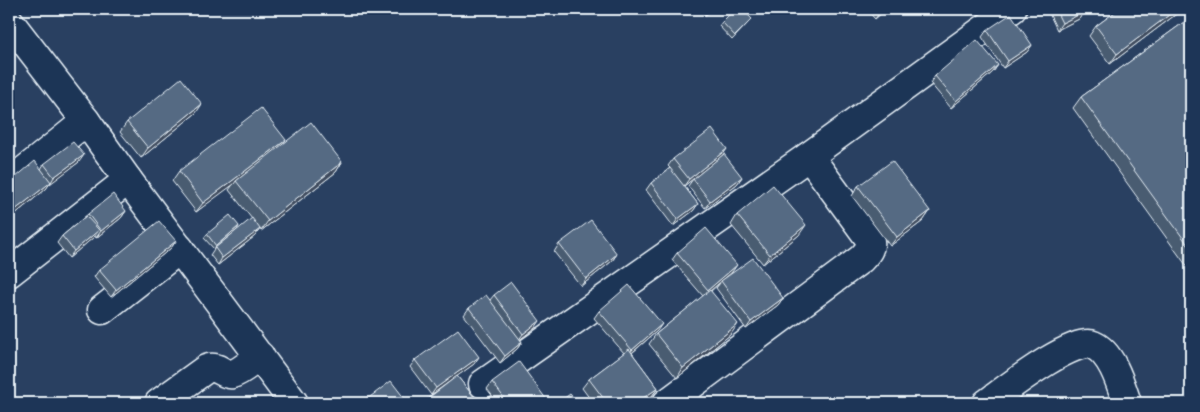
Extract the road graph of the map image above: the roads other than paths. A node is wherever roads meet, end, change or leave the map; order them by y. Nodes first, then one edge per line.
1 (1012, 9) edge
2 (9, 21) edge
3 (86, 121) junction
4 (809, 156) junction
5 (128, 180) junction
6 (9, 183) edge
7 (180, 249) junction
8 (9, 273) edge
9 (102, 310) dead end
10 (260, 356) junction
11 (483, 384) dead end
12 (159, 403) edge
13 (294, 403) edge
14 (667, 403) edge
15 (987, 403) edge
16 (1127, 403) edge

1 - 4 street
2 - 3 street
3 - 5 street
3 - 6 street
4 - 11 street
4 - 14 street
5 - 7 street
5 - 8 street
7 - 9 street
7 - 10 street
10 - 12 street
10 - 13 street
15 - 16 street

